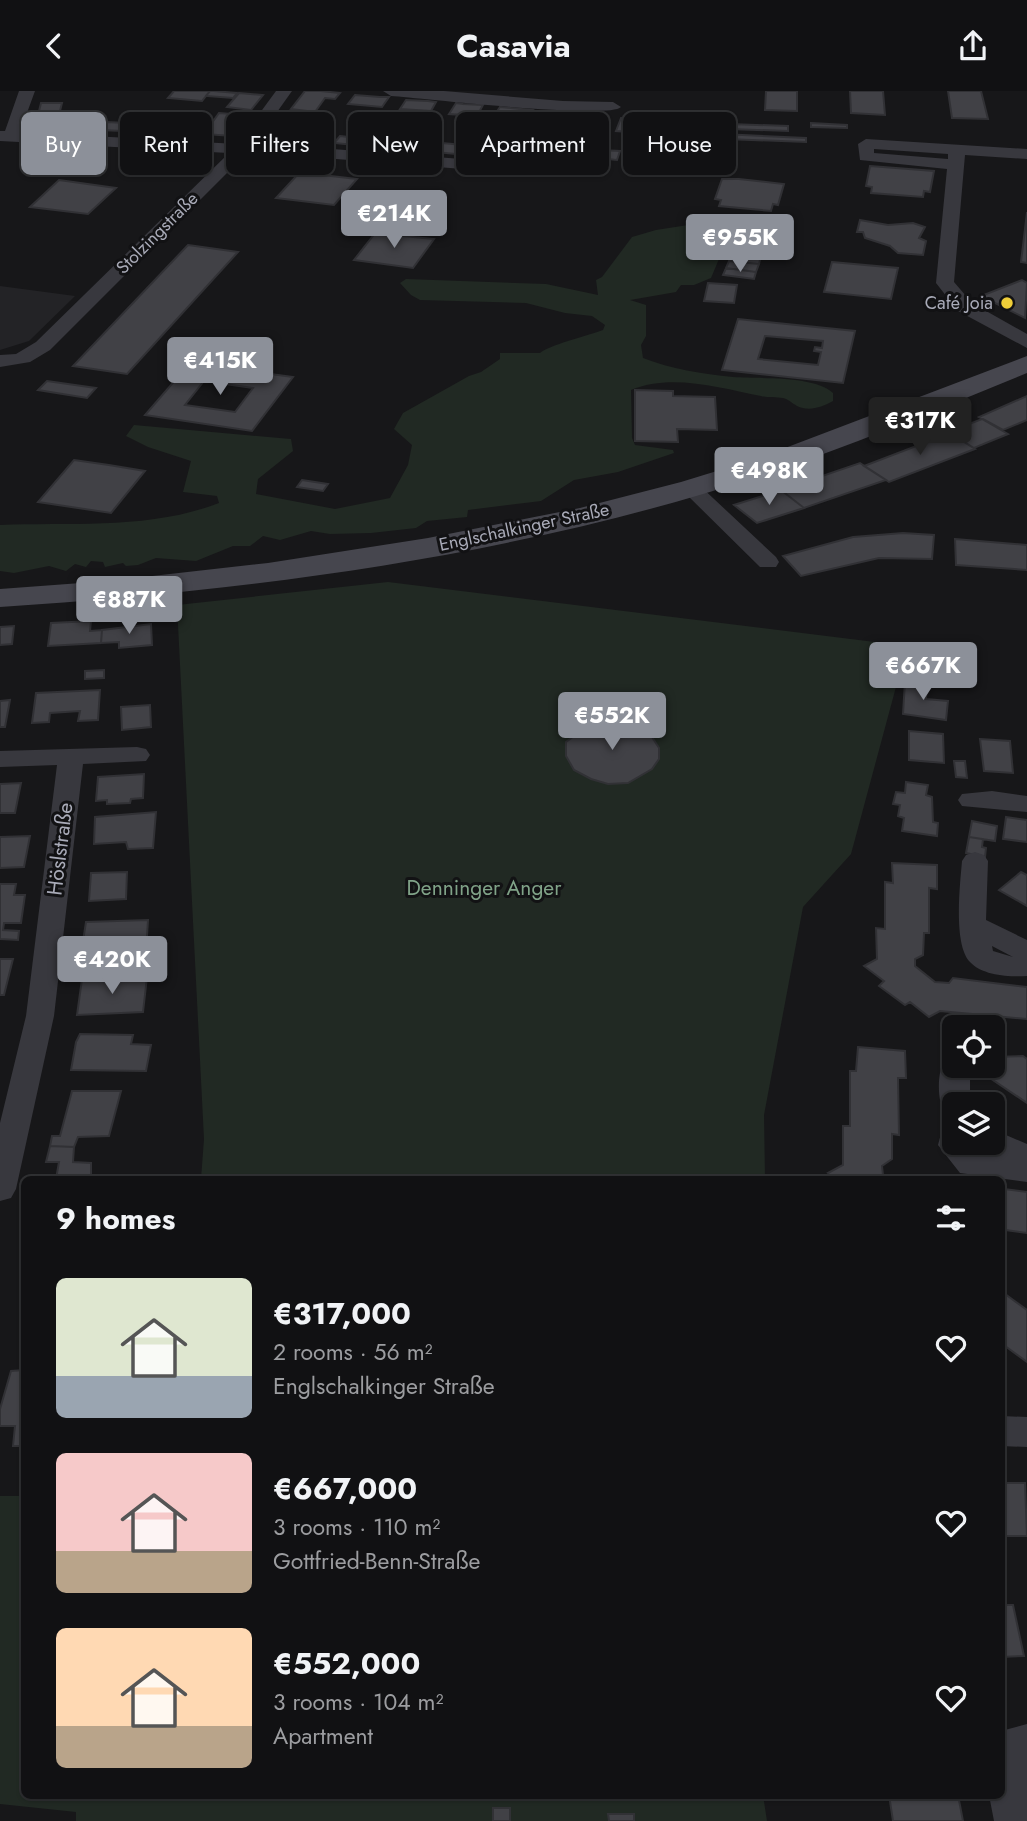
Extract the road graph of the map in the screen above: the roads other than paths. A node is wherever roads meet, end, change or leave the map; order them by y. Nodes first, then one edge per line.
1 (27, 91) edge
2 (284, 91) edge
3 (391, 91) edge
4 (613, 107) dead end
5 (269, 112) edge
6 (6, 136) edge
7 (226, 147) edge
8 (1027, 154) edge
9 (334, 155) edge
10 (456, 164) edge
11 (226, 165) edge
12 (1027, 342) edge
13 (1027, 349) edge
14 (8, 361) edge
15 (1027, 364) edge
16 (691, 488) junction
17 (768, 562) dead end
18 (0, 581) edge
19 (0, 598) edge
20 (137, 755) dead end
21 (71, 757) junction
22 (0, 759) edge
23 (971, 800) dead end
24 (1027, 804) edge
25 (975, 861) dead end
26 (972, 925) junction
27 (1027, 952) edge
28 (1027, 966) edge
29 (1005, 1147) edge
30 (962, 1155) edge
31 (1027, 1157) edge
32 (1027, 1170) edge
33 (0, 1189) edge
34 (1005, 1431) edge
35 (1027, 1432) edge
36 (1018, 1745) edge
37 (1014, 1821) edge

1 - 6 street
2 - 5 street, Stolzingstraße
3 - 4 street
6 - 7 street
8 - 12 street
9 - 10 street
11 - 14 street, Stolzingstraße
13 - 18 main road, Englschalkinger Straße
15 - 16 main road, Englschalkinger Straße
16 - 17 street
16 - 19 main road, Englschalkinger Straße
20 - 21 street
21 - 22 street
21 - 33 street, Höslstraße
23 - 24 street
25 - 26 street
26 - 27 street
26 - 28 street
29 - 31 street
30 - 32 street
34 - 35 street
36 - 37 street

